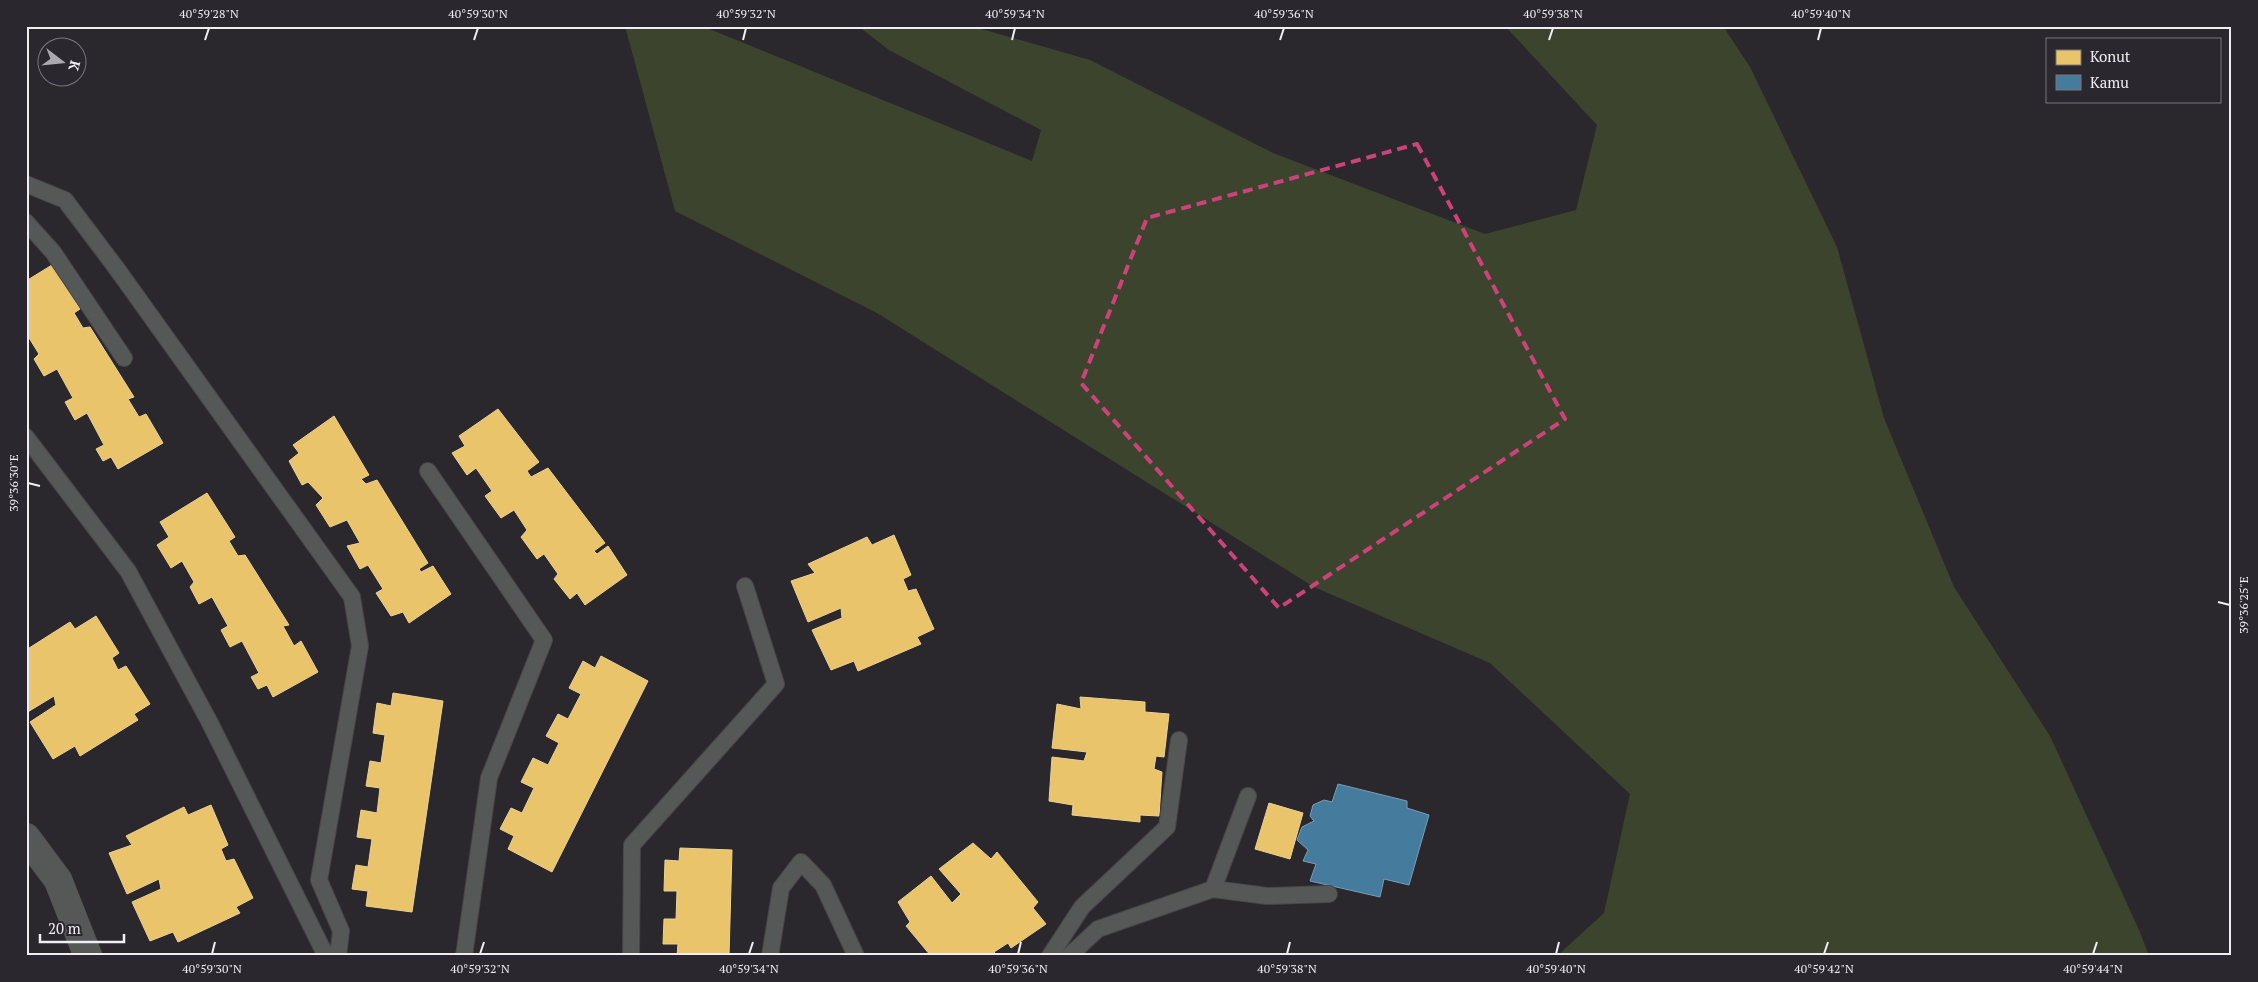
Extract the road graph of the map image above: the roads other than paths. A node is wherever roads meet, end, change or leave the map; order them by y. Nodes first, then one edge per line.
1 (26, 184) edge
2 (26, 222) edge
3 (124, 358) dead end
4 (26, 437) edge
5 (428, 471) dead end
6 (745, 586) dead end
7 (1179, 740) dead end
8 (1248, 796) dead end
9 (26, 837) edge
10 (1213, 889) junction
11 (1328, 894) dead end
12 (88, 956) edge
13 (326, 956) edge
14 (338, 956) edge
15 (464, 956) edge
16 (631, 956) edge
17 (770, 956) edge
18 (856, 956) edge
19 (1050, 956) edge
20 (1069, 956) edge

1 - 14 lane
2 - 3 lane
4 - 13 lane
5 - 15 lane
6 - 16 lane
7 - 19 lane
8 - 10 lane
9 - 12 street
10 - 11 lane
10 - 20 lane
17 - 18 lane

